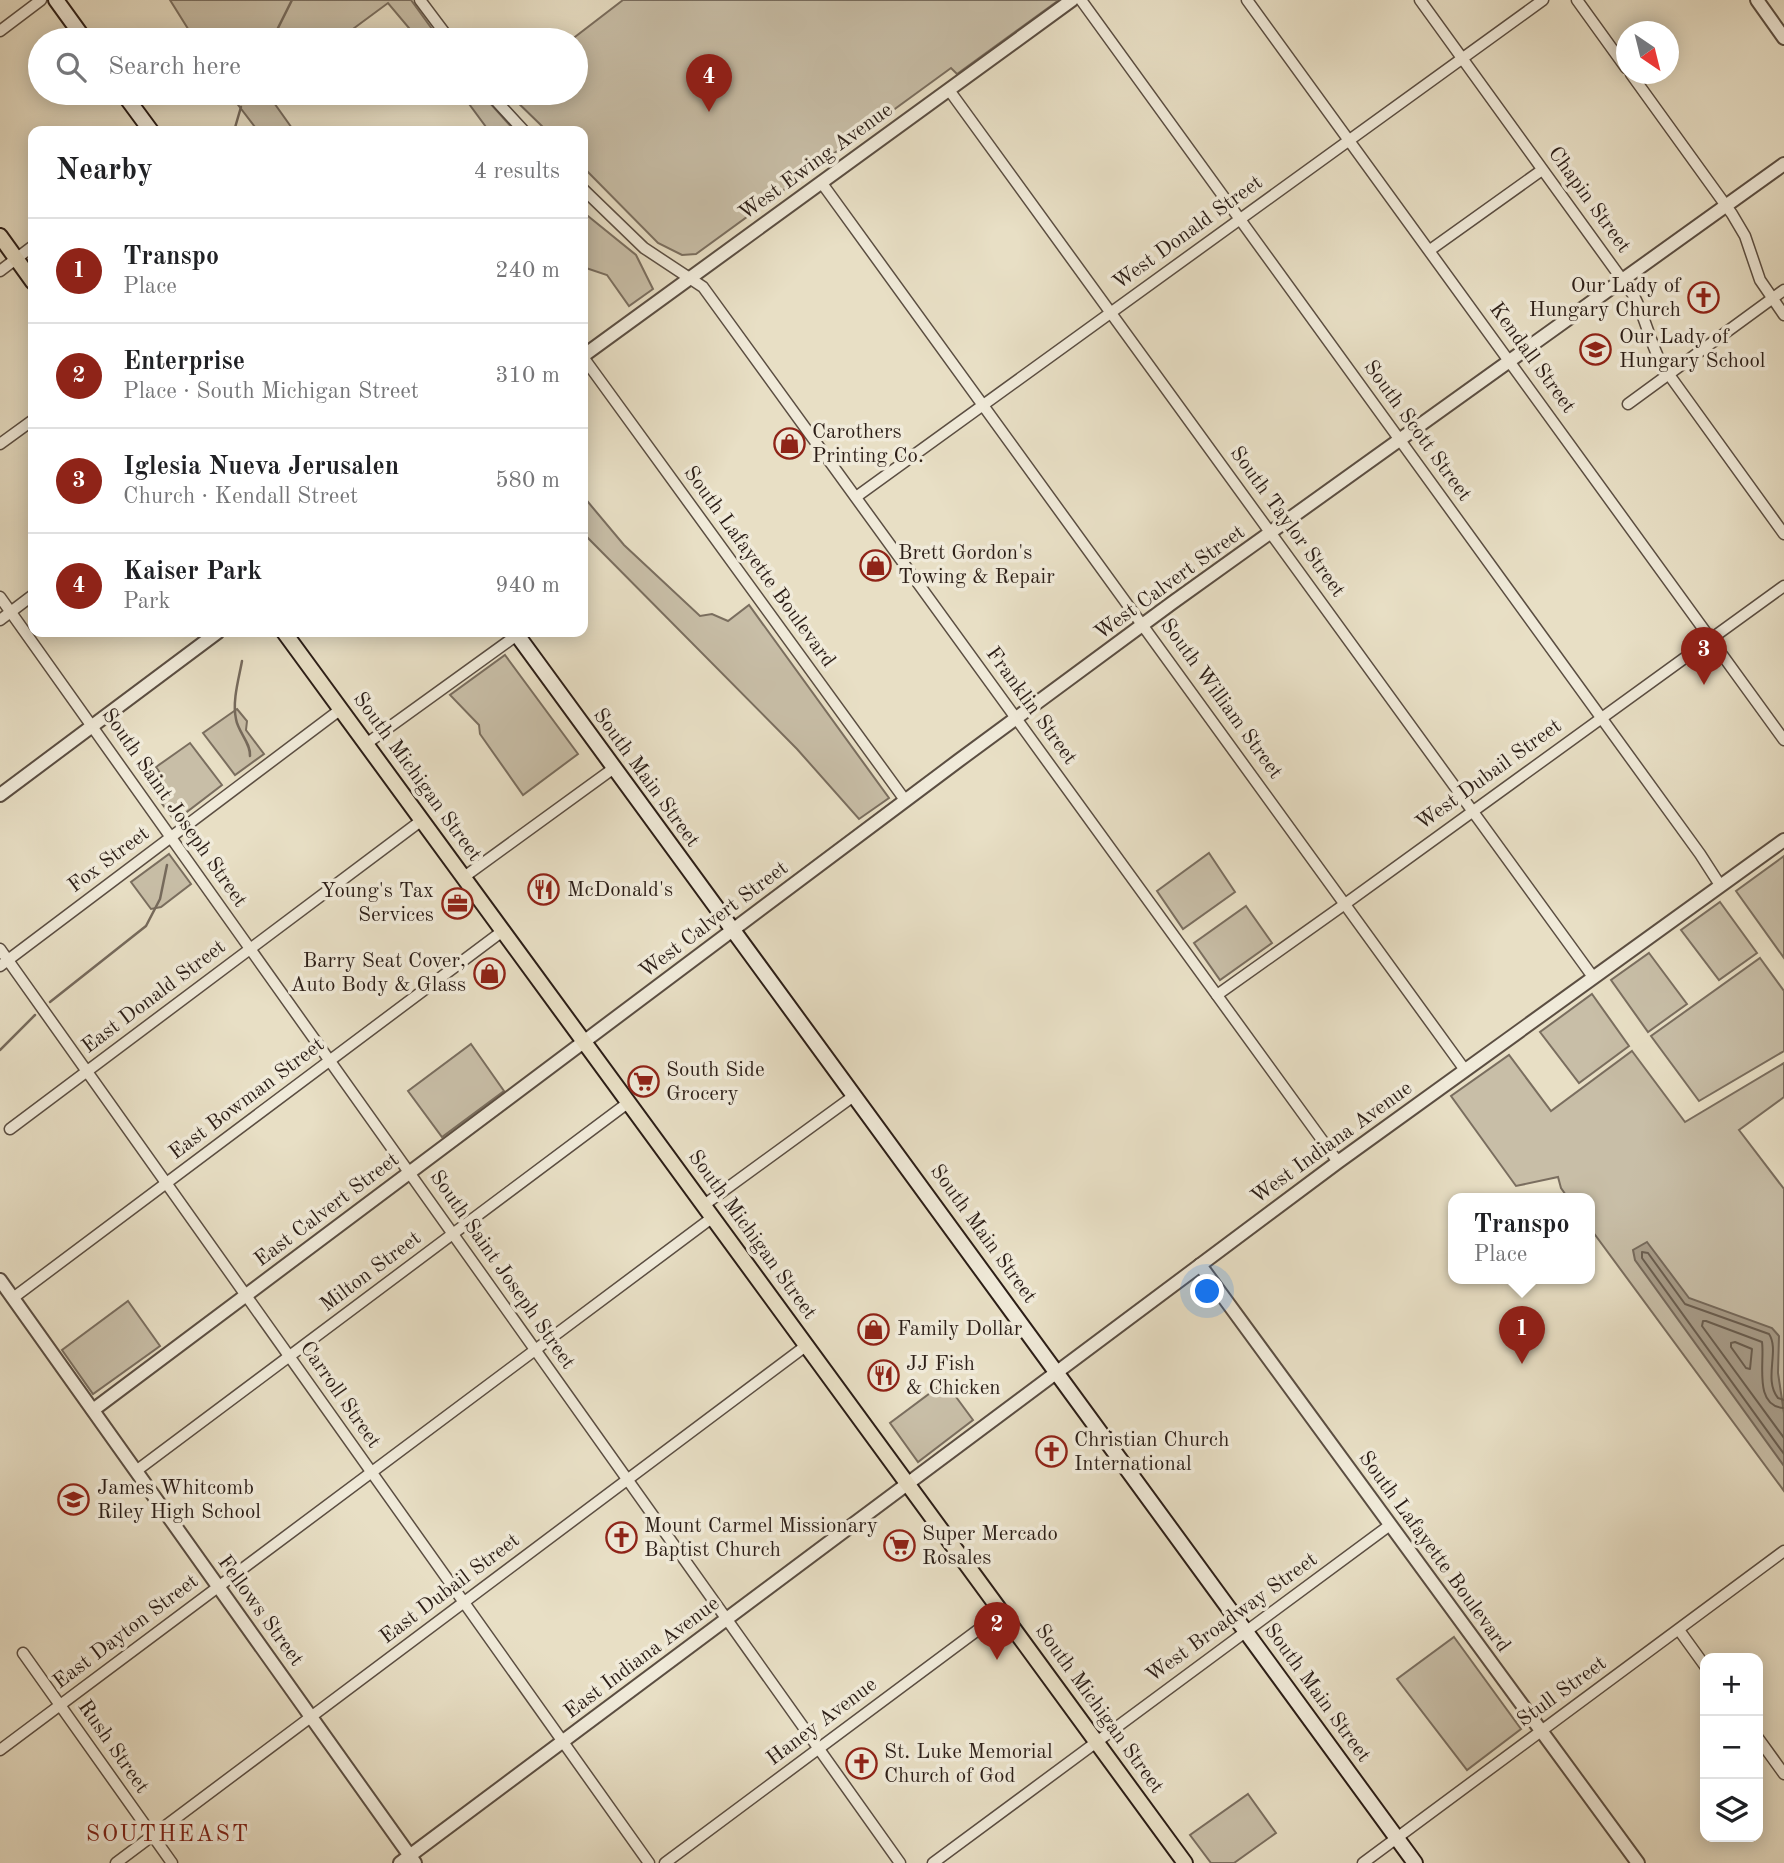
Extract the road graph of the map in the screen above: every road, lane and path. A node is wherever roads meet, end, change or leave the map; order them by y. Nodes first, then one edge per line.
1 (41, 0) edge
2 (56, 0) edge
3 (420, 0) edge
4 (1072, 0) edge
5 (1081, 0) edge
6 (1247, 0) edge
7 (1420, 0) edge
8 (1543, 0) edge
9 (1577, 0) edge
10 (1757, 0) edge
11 (76, 28) edge
12 (441, 28) edge
13 (0, 31) edge
14 (1784, 37) edge
15 (1616, 54) edge
16 (1462, 59) junction
17 (1638, 84) edge
18 (949, 90) junction
19 (132, 105) edge
20 (500, 105) edge
21 (147, 126) edge
22 (519, 126) edge
23 (1349, 141) junction
24 (1784, 164) edge
25 (1542, 170) junction
26 (821, 182) junction
27 (588, 194) edge
28 (1727, 206) junction
29 (1239, 219) junction
30 (0, 236) edge
31 (28, 250) edge
32 (1430, 250) junction
33 (16, 258) junction
34 (0, 271) edge
35 (28, 275) edge
36 (689, 278) junction
37 (1623, 281) junction
38 (1784, 290) edge
39 (1772, 299) junction
40 (1111, 312) junction
41 (1784, 315) edge
42 (588, 353) edge
43 (1510, 361) junction
44 (588, 364) edge
45 (1669, 374) junction
46 (1628, 404) dead end
47 (983, 405) junction
48 (28, 424) edge
49 (1400, 440) junction
50 (0, 444) edge
51 (856, 497) junction
52 (1271, 533) junction
53 (1784, 534) edge
54 (1784, 586) edge
55 (0, 597) edge
56 (28, 599) edge
57 (11, 612) junction
58 (0, 620) edge
59 (1143, 625) junction
60 (28, 636) edge
61 (29, 637) edge
62 (211, 637) edge
63 (288, 637) edge
64 (511, 637) edge
65 (519, 637) edge
66 (1711, 639) junction
67 (341, 709) junction
68 (1016, 718) junction
69 (1601, 718) junction
70 (92, 726) junction
71 (1784, 740) edge
72 (366, 744) junction
73 (614, 768) junction
74 (0, 794) edge
75 (905, 800) junction
76 (1473, 811) junction
77 (422, 820) junction
78 (172, 837) junction
79 (1784, 840) edge
80 (464, 877) junction
81 (1720, 885) junction
82 (1345, 905) junction
83 (504, 930) junction
84 (732, 931) junction
85 (0, 949) edge
86 (251, 949) junction
87 (4, 963) edge
88 (1594, 977) junction
89 (1217, 995) junction
90 (584, 1041) junction
91 (330, 1060) junction
92 (1465, 1070) junction
93 (87, 1072) junction
94 (855, 1095) junction
95 (629, 1102) junction
96 (10, 1129) dead end
97 (1338, 1162) junction
98 (409, 1172) junction
99 (166, 1183) junction
100 (704, 1205) junction
101 (713, 1217) junction
102 (453, 1234) junction
103 (1200, 1265) junction
104 (0, 1280) edge
105 (245, 1294) junction
106 (13, 1298) junction
107 (807, 1345) junction
108 (536, 1350) junction
109 (289, 1356) junction
110 (1056, 1371) junction
111 (93, 1410) junction
112 (136, 1471) junction
113 (372, 1473) junction
114 (628, 1480) junction
115 (907, 1483) junction
116 (1390, 1525) junction
117 (1784, 1551) edge
118 (219, 1587) junction
119 (464, 1602) junction
120 (1002, 1612) junction
121 (727, 1619) junction
122 (1679, 1630) junction
123 (1246, 1631) junction
124 (23, 1653) dead end
125 (1700, 1659) edge
126 (60, 1706) junction
127 (312, 1716) junction
128 (1542, 1731) junction
129 (562, 1741) junction
130 (1097, 1742) junction
131 (1763, 1745) edge
132 (818, 1748) junction
133 (0, 1751) edge
134 (1784, 1774) edge
135 (152, 1836) junction
136 (1396, 1838) junction
137 (408, 1861) edge
138 (116, 1863) edge
139 (172, 1863) edge
140 (649, 1863) edge
141 (665, 1863) edge
142 (900, 1863) edge
143 (933, 1863) edge
144 (1185, 1863) edge
145 (1363, 1863) edge
146 (1415, 1863) edge
147 (1638, 1863) edge

1 - 13 street
2 - 11 main road
3 - 12 street
4 - 18 street, West Ewing Avenue
5 - 29 street, South Scott Street
6 - 23 street, Kendall Street
7 - 16 street, Chapin Street
8 - 16 street, West Donald Street
9 - 15 street
10 - 14 street
16 - 23 street, West Donald Street
16 - 25 street, Chapin Street
17 - 28 street
18 - 26 street, West Ewing Avenue
18 - 40 street, South Taylor Street
19 - 21 main road
20 - 22 street
23 - 29 street, West Donald Street
23 - 32 street, Kendall Street
24 - 28 street, West Calvert Street
25 - 32 street
25 - 37 street, Chapin Street
26 - 36 street, West Ewing Avenue
26 - 47 street, South William Street
27 - 36 street, Franklin Street
28 - 37 street, West Calvert Street
28 - 39 street
29 - 40 street, West Donald Street
29 - 49 street, South Scott Street
30 - 33 main road
31 - 33 street
32 - 43 street, Kendall Street
33 - 34 street
33 - 35 main road
36 - 42 street, West Ewing Avenue
36 - 51 street, Franklin Street
37 - 43 street, West Calvert Street
37 - 45 street, Chapin Street
38 - 39 street
39 - 41 street
39 - 45 street
40 - 47 street, West Donald Street
40 - 52 street, South Taylor Street
43 - 49 street, West Calvert Street
43 - 66 street, Kendall Street
44 - 75 street, South Lafayette Boulevard
45 - 46 street
45 - 53 street, Chapin Street
47 - 51 street, West Donald Street
47 - 59 street, South William Street
48 - 50 street
49 - 52 street, West Calvert Street
49 - 69 street, South Scott Street
51 - 68 street, Franklin Street
52 - 59 street, West Calvert Street
52 - 76 street, South Taylor Street
54 - 66 street, West Dubail Street
55 - 57 street, South Saint Joseph Street
56 - 57 street
57 - 58 street
57 - 60 street, South Saint Joseph Street
59 - 68 street, West Calvert Street
59 - 82 street, South William Street
61 - 70 street, South Saint Joseph Street
62 - 70 street
63 - 67 main road, South Michigan Street
64 - 72 street
65 - 73 main road, South Main Street
66 - 69 street, West Dubail Street
66 - 71 street, Kendall Street
67 - 72 main road, South Michigan Street
67 - 78 street, Fox Street
68 - 75 street, West Calvert Street
68 - 89 street, Franklin Street
69 - 76 street, West Dubail Street
69 - 81 street, South Scott Street
70 - 74 street
70 - 78 street, South Saint Joseph Street
72 - 77 main road, South Michigan Street
73 - 80 street
73 - 84 main road, South Main Street
75 - 84 street, West Calvert Street
76 - 82 street, West Dubail Street
76 - 88 street, South Taylor Street
77 - 80 main road, South Michigan Street
77 - 86 street, East Donald Street
78 - 86 street, South Saint Joseph Street
78 - 87 street, Fox Street
79 - 81 street, West Indiana Avenue
80 - 83 main road, South Michigan Street
81 - 88 street, West Indiana Avenue
82 - 89 street, West Dubail Street
82 - 92 street, South William Street
83 - 90 main road, South Michigan Street
83 - 91 street, East Bowman Street
84 - 90 street, West Calvert Street
84 - 94 main road, South Main Street
85 - 87 street, Carroll Street
86 - 91 street, South Saint Joseph Street
86 - 93 street, East Donald Street
87 - 93 street, Carroll Street
88 - 92 street, West Indiana Avenue
89 - 97 street, Franklin Street
90 - 95 main road, South Michigan Street
90 - 98 street, East Calvert Street
91 - 98 street, South Saint Joseph Street
91 - 99 street, East Bowman Street
92 - 97 street, West Indiana Avenue
93 - 96 street, East Donald Street
93 - 99 street, Carroll Street
94 - 100 street
94 - 110 main road, South Main Street
95 - 100 main road, South Michigan Street
95 - 102 street, Milton Street
97 - 103 street, West Indiana Avenue
98 - 102 street, South Saint Joseph Street
98 - 105 street, East Calvert Street
99 - 105 street, Carroll Street
99 - 106 street, East Bowman Street
100 - 101 main road, South Michigan Street
101 - 107 main road, South Michigan Street
101 - 108 street, East Dayton Street
102 - 108 street, South Saint Joseph Street
102 - 109 street, Milton Street
103 - 110 street, West Indiana Avenue
103 - 116 street, South Lafayette Boulevard
104 - 106 street, Fellows Street
105 - 109 street, Carroll Street
105 - 111 street, East Calvert Street
106 - 111 street, Fellows Street
107 - 114 street, East Dubail Street
107 - 115 main road, South Michigan Street
108 - 113 street, East Dayton Street
108 - 114 street, South Saint Joseph Street
109 - 112 street, Milton Street
109 - 113 street, Carroll Street
110 - 115 street, West Indiana Avenue
110 - 123 main road, South Main Street
111 - 112 street, Fellows Street
112 - 118 street, Fellows Street
113 - 118 street, East Dayton Street
113 - 119 street, Carroll Street
114 - 119 street, East Dubail Street
114 - 121 street, South Saint Joseph Street
115 - 120 main road, South Michigan Street
115 - 121 street, East Indiana Avenue
116 - 123 street, West Broadway Street
116 - 128 street, South Lafayette Boulevard
117 - 122 street, Stull Street
118 - 126 street, East Dayton Street
118 - 127 street, Fellows Street
119 - 127 street, East Dubail Street
119 - 129 street, Carroll Street
120 - 130 main road, South Michigan Street
120 - 132 street, Haney Avenue
121 - 129 street, East Indiana Avenue
121 - 132 street, South Saint Joseph Street
122 - 125 street
122 - 128 street, Stull Street
123 - 130 street, West Broadway Street
123 - 136 main road, South Main Street
124 - 126 street, Rush Street
126 - 133 street, East Dayton Street
126 - 135 street, Rush Street
127 - 135 street, East Dubail Street
127 - 137 street, Fellows Street
128 - 136 street, Stull Street
128 - 147 street, South Lafayette Boulevard
129 - 137 street, East Indiana Avenue
129 - 140 street, Carroll Street
130 - 143 street, West Broadway Street
130 - 144 main road, South Michigan Street
131 - 134 street
132 - 141 street, Haney Avenue
132 - 142 street, South Saint Joseph Street
135 - 138 street, East Dubail Street
135 - 139 street, Rush Street
136 - 145 street, Stull Street
136 - 146 main road, South Main Street

